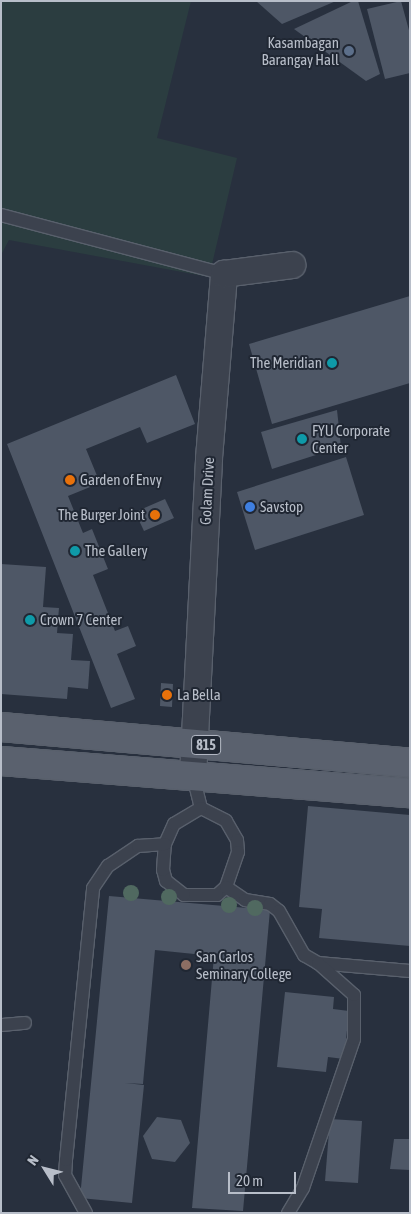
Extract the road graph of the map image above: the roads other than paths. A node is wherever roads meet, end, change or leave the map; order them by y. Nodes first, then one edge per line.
1 (1, 216) edge
2 (292, 265) dead end
3 (224, 274) junction
4 (1, 727) edge
5 (196, 744) junction
6 (1, 761) edge
7 (410, 764) edge
8 (193, 776) junction
9 (410, 793) edge
10 (202, 808) junction
11 (165, 844) junction
12 (226, 887) junction
13 (318, 963) junction
14 (410, 971) edge
15 (25, 1023) dead end
16 (1, 1025) edge
17 (86, 1213) edge
18 (288, 1213) edge

1 - 3 lane
2 - 3 street
3 - 5 street, Golam Drive
4 - 5 main road, 815
5 - 7 main road, 815
5 - 8 street, Golam Drive
6 - 8 main road, 815
8 - 9 main road, 815
8 - 10 lane
10 - 11 lane
10 - 12 lane
11 - 12 lane
11 - 17 lane
12 - 13 lane
13 - 14 lane
13 - 18 lane
15 - 16 lane

